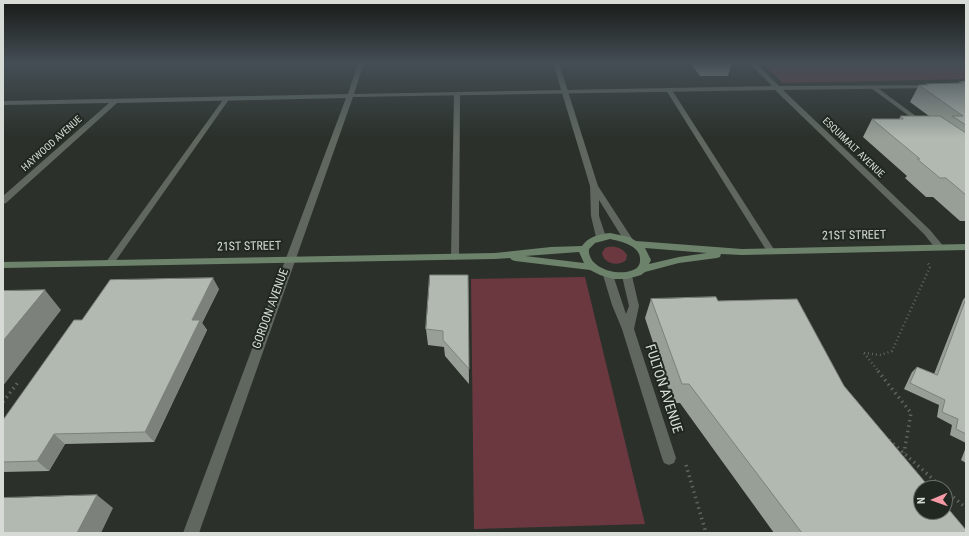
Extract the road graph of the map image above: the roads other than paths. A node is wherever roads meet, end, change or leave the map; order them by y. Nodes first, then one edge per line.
1 (353, 88) edge
2 (563, 88) edge
3 (777, 88) joint
4 (875, 88) edge
5 (669, 90) junction
6 (564, 91) junction
7 (457, 94) junction
8 (350, 96) junction
9 (227, 98) junction
10 (114, 102) junction
11 (3, 103) edge
12 (928, 128) edge
13 (594, 186) junction
14 (3, 201) edge
15 (601, 236) junction
16 (632, 242) junction
17 (939, 247) junction
18 (966, 247) edge
19 (584, 249) junction
20 (770, 251) junction
21 (742, 252) junction
22 (495, 256) junction
23 (455, 257) junction
24 (290, 259) junction
25 (109, 264) junction
26 (3, 265) edge
27 (592, 267) junction
28 (642, 269) junction
29 (608, 275) junction
30 (628, 276) junction
31 (628, 329) junction
32 (669, 458) dead end
33 (191, 533) edge

1 - 8 street, GORDON AVENUE
2 - 6 street
3 - 5 street
3 - 17 street, ESQUIMALT AVENUE
4 - 12 lane
5 - 6 street
5 - 20 lane
6 - 7 street
6 - 13 street
7 - 8 street
7 - 23 lane
8 - 9 street
8 - 24 street, GORDON AVENUE
9 - 10 street
9 - 25 lane
10 - 11 street
10 - 14 street, HAYWOOD AVENUE
13 - 15 street
13 - 16 street
15 - 16 main road
15 - 19 main road
16 - 21 main road, 21ST STREET
16 - 28 main road
17 - 18 main road, 21ST STREET
17 - 20 main road, 21ST STREET
19 - 22 main road, 21ST STREET
19 - 27 main road
20 - 21 main road, 21ST STREET
21 - 28 main road, 21ST STREET
22 - 23 main road, 21ST STREET
22 - 27 main road, 21ST STREET
23 - 24 main road, 21ST STREET
24 - 25 main road, 21ST STREET
24 - 33 street, GORDON AVENUE
25 - 26 main road, 21ST STREET
27 - 29 main road
28 - 30 main road
29 - 30 main road
29 - 31 street, FULTON AVENUE
30 - 31 street
31 - 32 street, FULTON AVENUE

